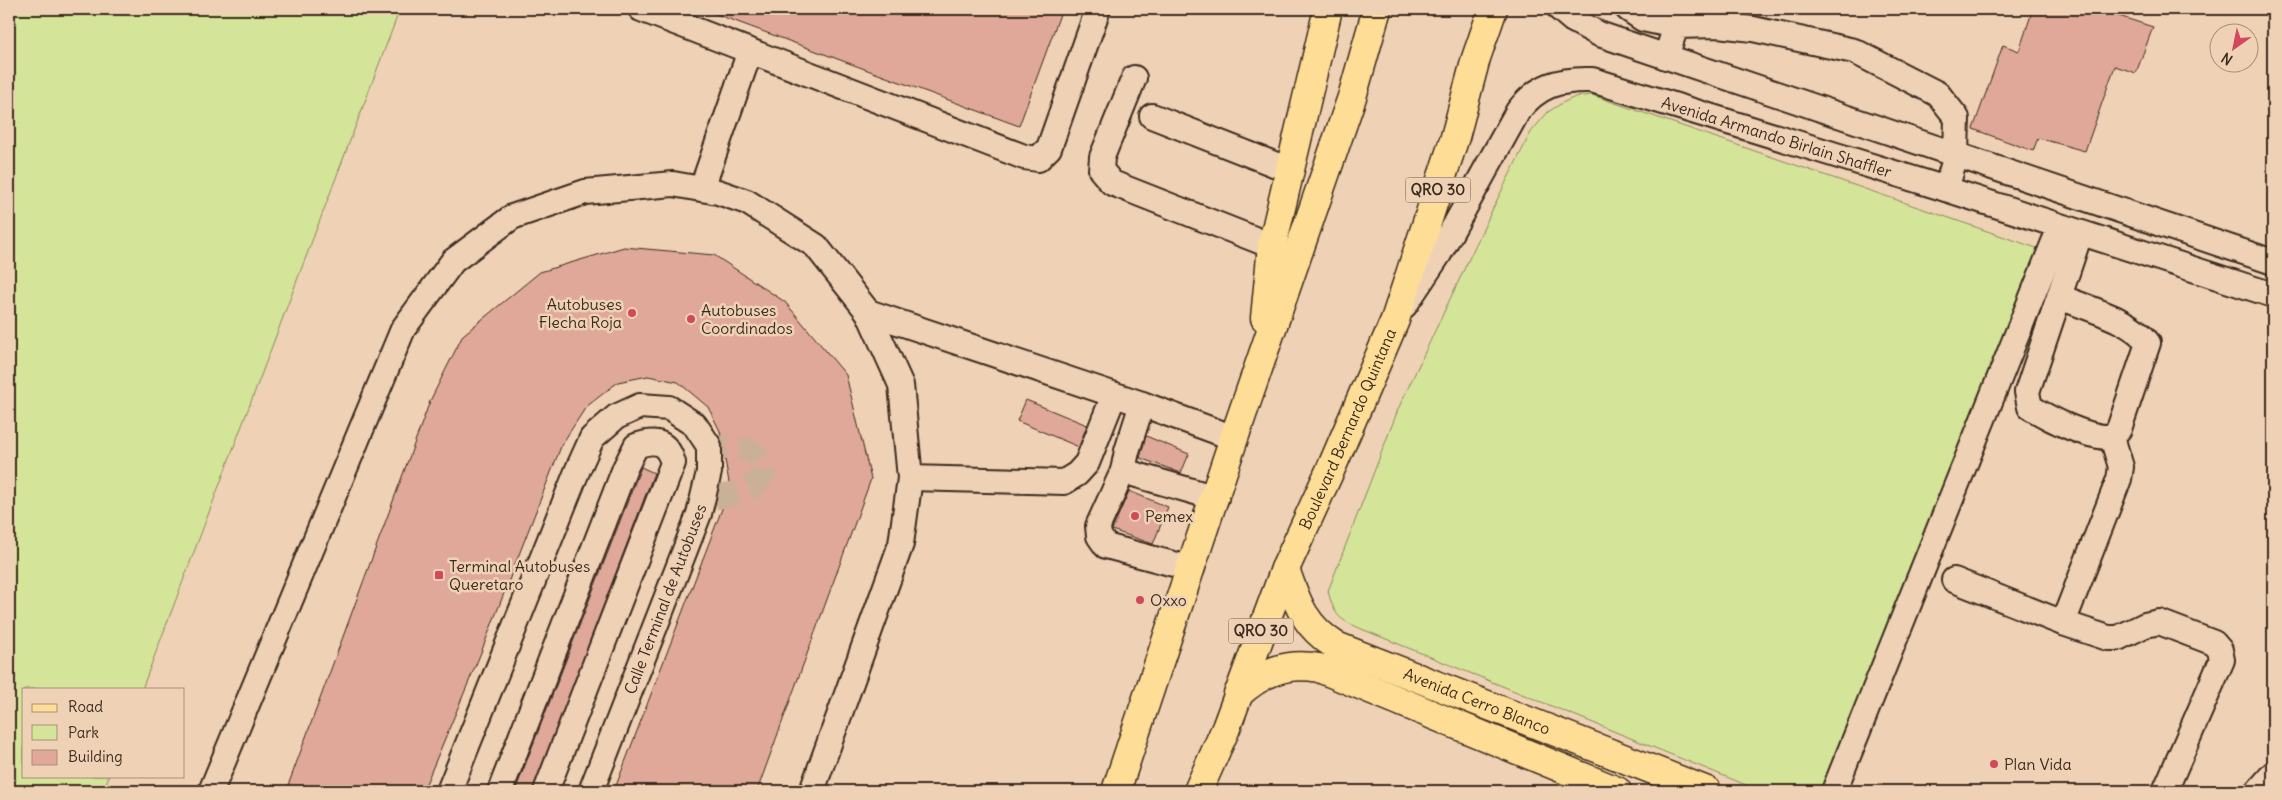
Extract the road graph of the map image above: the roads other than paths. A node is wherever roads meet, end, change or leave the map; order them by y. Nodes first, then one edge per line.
1 (641, 9) edge
2 (1098, 9) edge
3 (1314, 9) edge
4 (1328, 9) edge
5 (1360, 9) edge
6 (1377, 9) edge
7 (1482, 9) edge
8 (1492, 9) edge
9 (1560, 9) edge
10 (1628, 9) edge
11 (1678, 17) edge
12 (757, 54) junction
13 (1666, 57) junction
14 (1476, 58) junction
15 (1134, 78) dead end
16 (1310, 82) junction
17 (1152, 116) dead end
18 (1341, 127) junction
19 (1956, 156) junction
20 (1289, 170) junction
21 (1946, 189) junction
22 (710, 190) junction
23 (2070, 230) junction
24 (1272, 246) junction
25 (2273, 262) edge
26 (2273, 295) edge
27 (2060, 298) junction
28 (868, 312) junction
29 (1395, 320) junction
30 (1261, 366) junction
31 (1114, 395) junction
32 (1142, 404) junction
33 (1234, 438) junction
34 (2112, 438) junction
35 (1123, 471) junction
36 (910, 478) junction
37 (1216, 498) junction
38 (1192, 569) junction
39 (1285, 569) junction
40 (1954, 580) dead end
41 (2063, 623) junction
42 (1238, 694) junction
43 (1226, 728) junction
44 (2273, 774) edge
45 (211, 791) edge
46 (449, 791) edge
47 (500, 791) edge
48 (546, 791) edge
49 (591, 791) edge
50 (812, 791) edge
51 (1116, 791) edge
52 (1198, 791) edge
53 (1218, 791) edge
54 (1616, 791) edge
55 (1707, 791) edge
56 (1834, 791) edge
57 (2165, 791) edge
58 (2258, 791) edge

1 - 12 street
2 - 12 street
3 - 16 street
4 - 16 main road
5 - 18 main road
6 - 18 main road
7 - 14 main road, Boulevard Bernardo Quintana / QRO 30
8 - 14 main road, Boulevard Bernardo Quintana / QRO 30
9 - 13 street
10 - 11 street
11 - 13 street
11 - 19 street
12 - 22 street
13 - 19 street
14 - 29 main road, Boulevard Bernardo Quintana / QRO 30
15 - 24 street
16 - 20 main road
17 - 20 street
18 - 30 main road
19 - 21 street
19 - 25 street
20 - 24 main road
21 - 23 street, Avenida Armando Birlain Shaffler
21 - 29 street, Avenida Armando Birlain Shaffler
22 - 28 street
22 - 45 street
23 - 26 street, Avenida Armando Birlain Shaffler
23 - 27 street
23 - 56 street
24 - 30 main road
27 - 34 street
27 - 34 street
28 - 31 street
28 - 36 street
29 - 39 main road, Boulevard Bernardo Quintana / QRO 30
30 - 33 main road
31 - 32 street
31 - 36 street
32 - 33 street
32 - 35 street
33 - 37 main road
34 - 41 street
35 - 37 street
35 - 38 street
36 - 50 street
37 - 38 main road
38 - 51 main road
39 - 42 main road, Boulevard Bernardo Quintana / QRO 30
39 - 55 main road, Avenida Cerro Blanco
40 - 41 street
41 - 57 street
42 - 43 main road, Boulevard Bernardo Quintana / QRO 30
42 - 54 main road, Avenida Cerro Blanco
43 - 52 main road, Boulevard Bernardo Quintana / QRO 30
43 - 53 main road
44 - 58 street
46 - 49 street, Calle Terminal de Autobuses
47 - 48 street

